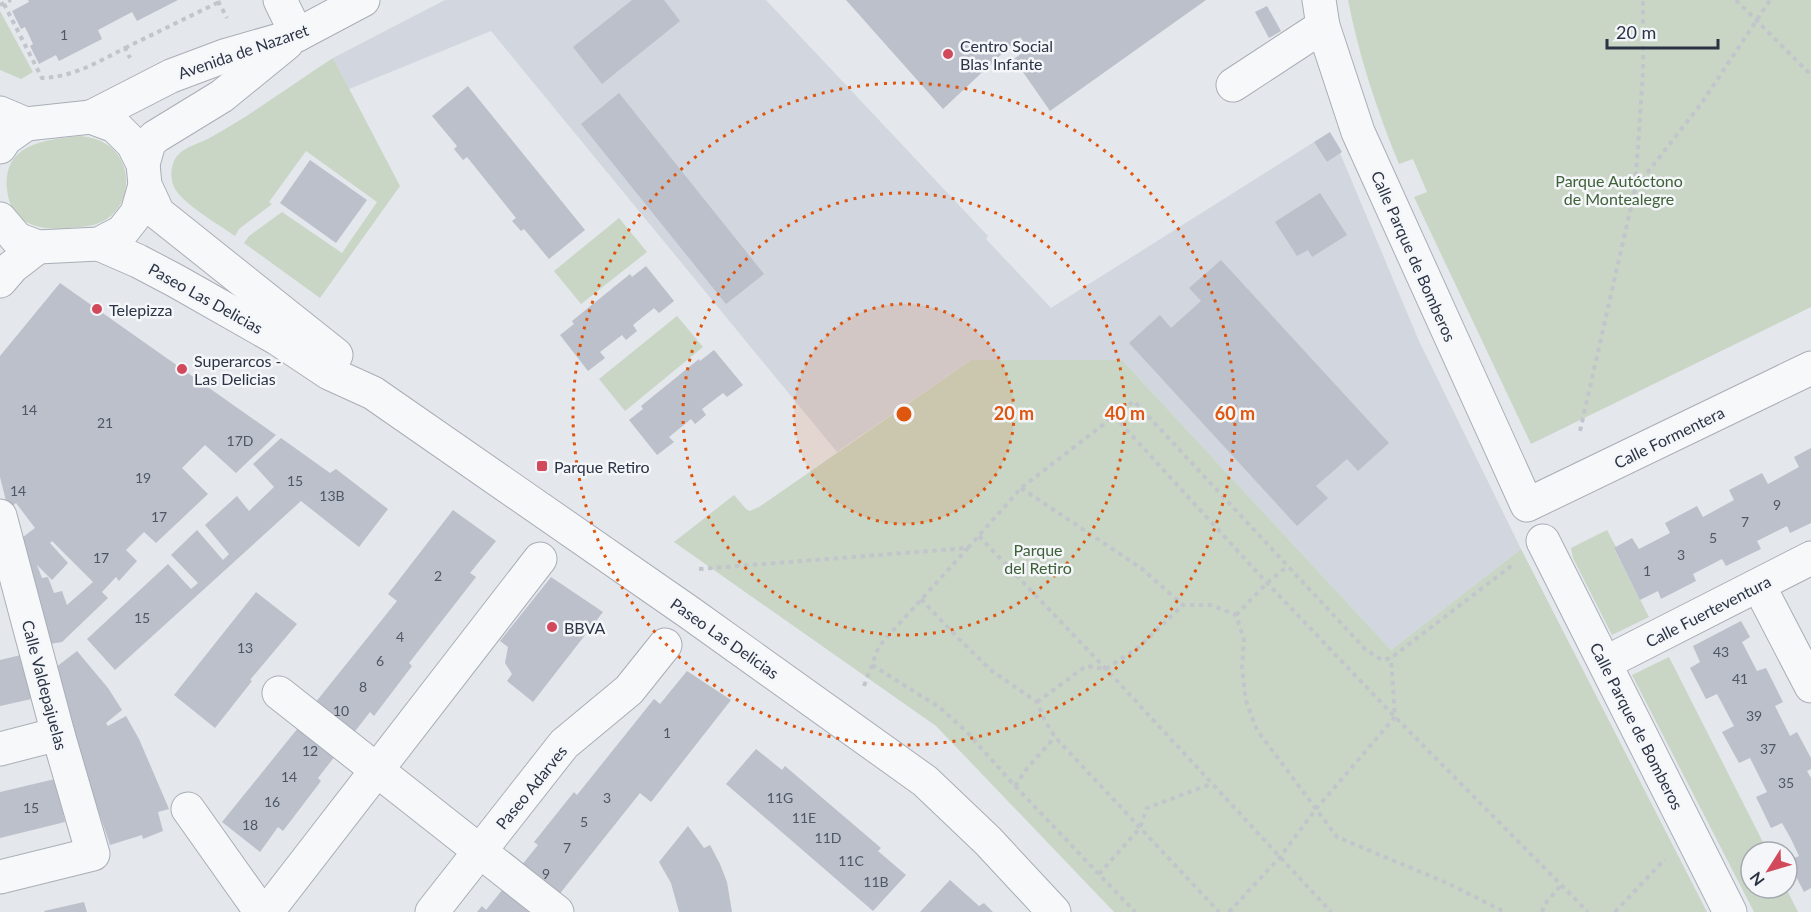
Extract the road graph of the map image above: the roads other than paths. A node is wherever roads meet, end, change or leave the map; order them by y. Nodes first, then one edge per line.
1 (280, 0) edge
2 (363, 0) edge
3 (1321, 13) edge
4 (297, 35) junction
5 (1233, 85) dead end
6 (91, 117) junction
7 (13, 119) edge
8 (0, 147) edge
9 (144, 175) junction
10 (0, 219) edge
11 (99, 244) junction
12 (38, 247) junction
13 (0, 281) edge
14 (1811, 368) edge
15 (372, 393) junction
16 (1527, 506) joint
17 (0, 516) edge
18 (1543, 541) road end
19 (1811, 558) edge
20 (540, 559) dead end
21 (1759, 585) junction
22 (12, 614) edge
23 (665, 645) dead end
24 (1605, 663) junction
25 (1811, 686) edge
26 (279, 693) dead end
27 (57, 734) junction
28 (0, 749) edge
29 (377, 770) junction
30 (188, 809) dead end
31 (480, 851) junction
32 (0, 877) edge
33 (261, 912) edge
34 (267, 912) edge
35 (432, 912) edge
36 (557, 912) edge
37 (1054, 912) edge
38 (1730, 912) edge

1 - 4 street
2 - 4 street, Avenida de Nazaret
3 - 5 street
3 - 16 street, Calle Parque de Bomberos
4 - 6 street, Avenida de Nazaret
4 - 9 street
6 - 7 street
6 - 9 street, Paseo Las Delicias
7 - 8 street
9 - 11 street, Paseo Las Delicias
9 - 15 street, Paseo Las Delicias
10 - 12 street
11 - 12 street, Paseo Las Delicias
11 - 15 street, Paseo Las Delicias
12 - 13 street
14 - 16 street, Calle Formentera
15 - 37 street, Paseo Las Delicias
17 - 22 street, Calle Valdepajuelas
18 - 24 street, Calle Parque de Bomberos
19 - 21 street, Calle Fuerteventura
20 - 29 street
21 - 24 street, Calle Fuerteventura
21 - 25 street
22 - 27 street, Calle Valdepajuelas
23 - 31 street, Paseo Adarves
24 - 38 street, Calle Parque de Bomberos
26 - 29 street
27 - 28 street
27 - 32 street, Calle Valdepajuelas
29 - 31 street
29 - 34 street
30 - 33 street
31 - 35 street, Paseo Adarves
31 - 36 street

